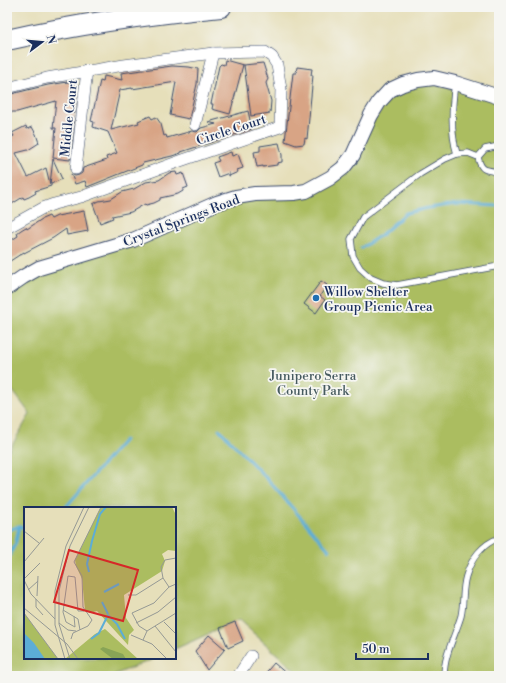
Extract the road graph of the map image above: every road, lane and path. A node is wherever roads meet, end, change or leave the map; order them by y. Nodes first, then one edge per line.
1 (221, 7) edge
2 (7, 40) edge
3 (213, 53) junction
4 (87, 70) junction
5 (455, 83) junction
6 (7, 88) edge
7 (499, 96) edge
8 (195, 125) dead end
9 (499, 146) edge
10 (457, 154) junction
11 (478, 157) junction
12 (76, 169) dead end
13 (499, 172) edge
14 (7, 228) edge
15 (499, 266) edge
16 (7, 288) edge
17 (499, 538) edge
18 (250, 656) dead end
19 (242, 676) edge
20 (444, 676) edge

1 - 2 highway
3 - 4 street, Circle Court
3 - 8 street
3 - 14 street, Circle Court
4 - 6 street, Circle Court
4 - 12 street, Middle Court
5 - 7 street, Crystal Springs Road
5 - 10 lane
5 - 16 street, Crystal Springs Road
9 - 11 lane
10 - 11 lane
10 - 15 lane
11 - 13 lane
17 - 20 lane
18 - 19 street

